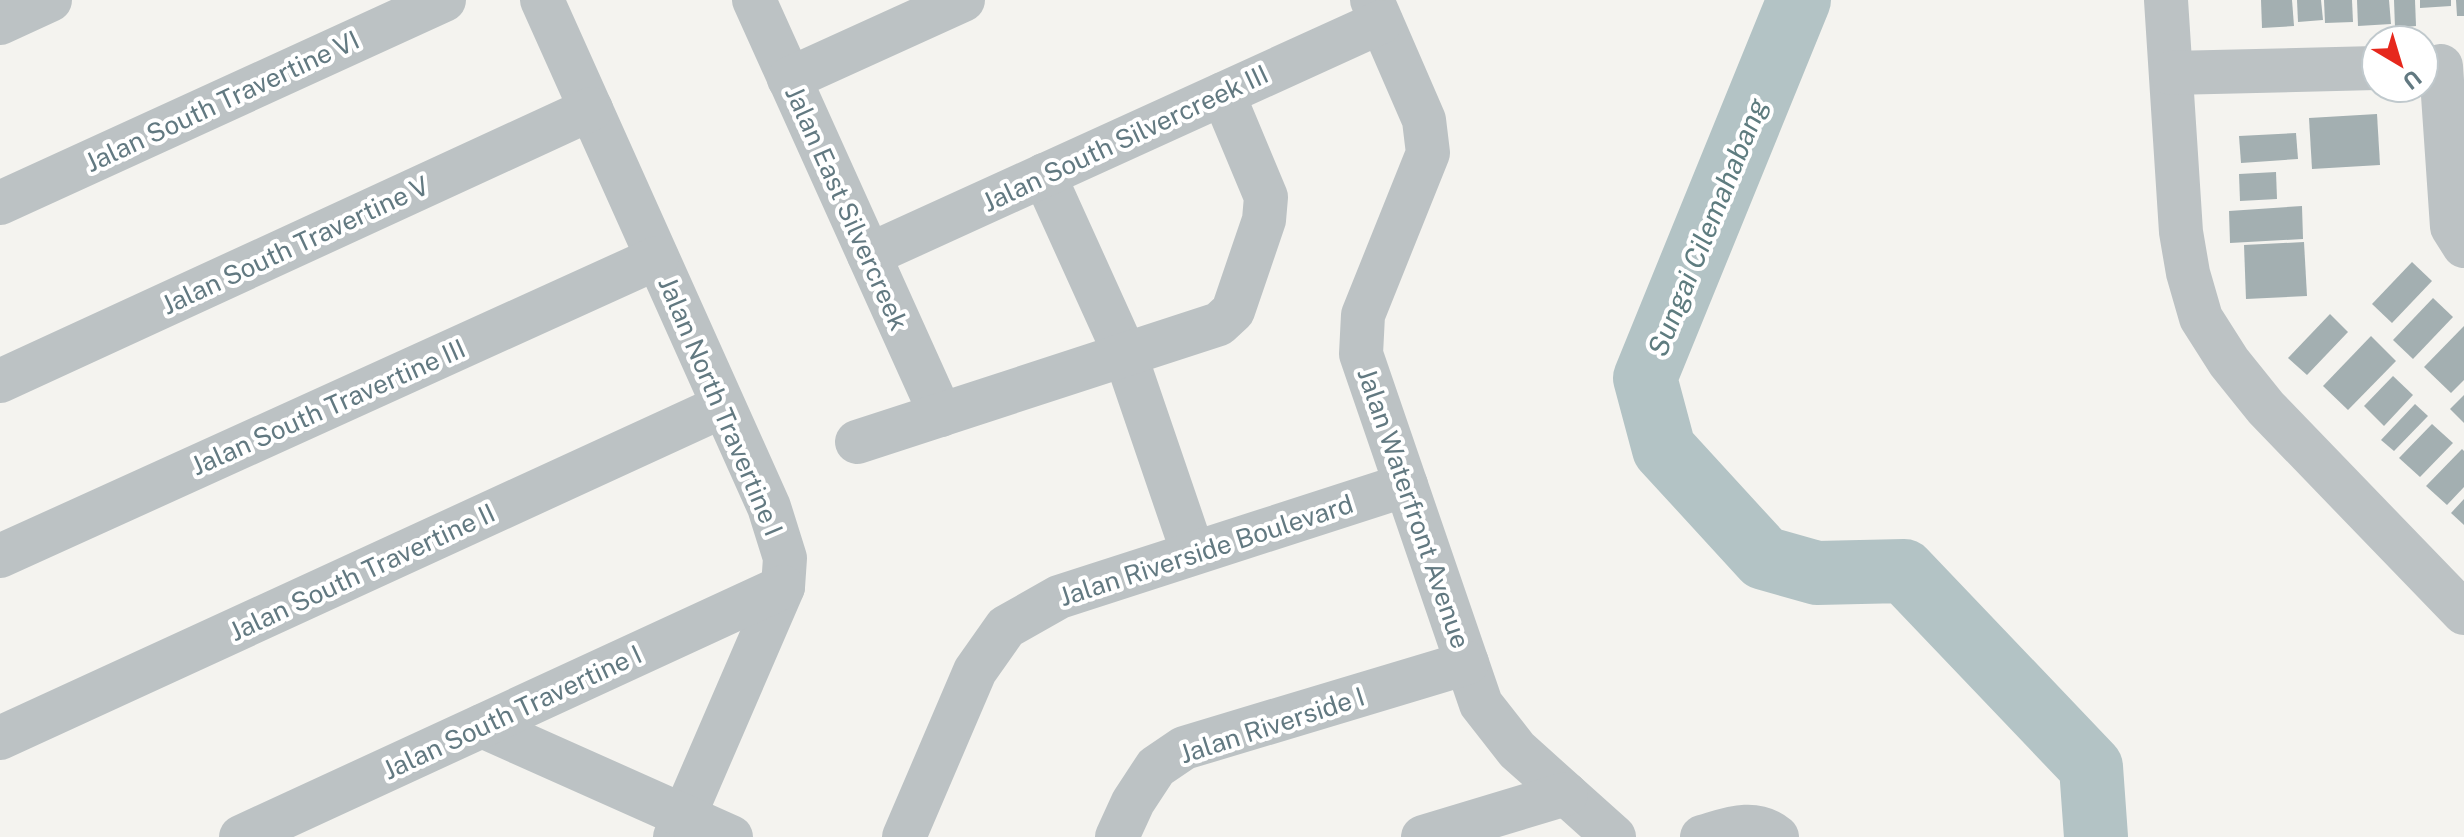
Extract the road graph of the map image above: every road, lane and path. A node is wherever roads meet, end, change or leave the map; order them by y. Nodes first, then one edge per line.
1 (50, 0) edge
2 (444, 0) edge
3 (542, 0) edge
4 (754, 0) edge
5 (963, 0) edge
6 (2166, 0) edge
7 (1377, 11) edge
8 (0, 23) edge
9 (2443, 66) edge
10 (2360, 68) edge
11 (2171, 73) junction
12 (789, 79) junction
13 (1223, 94) junction
14 (591, 109) junction
15 (1044, 175) junction
16 (0, 203) edge
17 (2464, 246) edge
18 (869, 255) junction
19 (657, 258) junction
20 (1125, 354) junction
21 (0, 381) edge
22 (723, 406) junction
23 (941, 415) junction
24 (857, 442) dead end
25 (1406, 485) junction
26 (1193, 553) junction
27 (0, 556) edge
28 (783, 587) junction
29 (2464, 613) edge
30 (1467, 663) junction
31 (482, 726) junction
32 (0, 738) edge
33 (1566, 794) junction
34 (680, 826) edge
35 (242, 837) edge
36 (731, 837) edge
37 (904, 837) edge
38 (1117, 837) edge
39 (1423, 837) edge
40 (1614, 837) edge
41 (1702, 837) edge
42 (1777, 837) edge

1 - 8 street
2 - 16 street, Jalan South Travertine VI
3 - 14 street, Jalan North Travertine I
4 - 12 street, Jalan East Silvercreek
5 - 12 street
6 - 11 street
7 - 13 street, Jalan South Silvercreek III
7 - 25 street, Jalan Waterfront Avenue
9 - 17 street
10 - 11 street
11 - 29 street
12 - 18 street, Jalan East Silvercreek
13 - 15 street, Jalan South Silvercreek III
13 - 20 street
14 - 19 street, Jalan North Travertine I
14 - 21 street, Jalan South Travertine V
15 - 18 street, Jalan South Silvercreek III
15 - 20 street
18 - 23 street, Jalan East Silvercreek
19 - 22 street, Jalan North Travertine I
19 - 27 street, Jalan South Travertine III
20 - 23 street
20 - 26 street
22 - 28 street, Jalan North Travertine I
22 - 32 street, Jalan South Travertine II
23 - 24 street
25 - 26 street, Jalan Riverside Boulevard
25 - 30 street, Jalan Waterfront Avenue
26 - 37 street, Jalan Riverside Boulevard
28 - 31 street, Jalan South Travertine I
28 - 34 street, Jalan North Travertine I
30 - 33 street, Jalan Waterfront Avenue
30 - 38 street, Jalan Riverside I
31 - 34 street
31 - 35 street, Jalan South Travertine I
33 - 39 street
33 - 40 street, Jalan Waterfront Avenue
34 - 36 street
41 - 42 street

